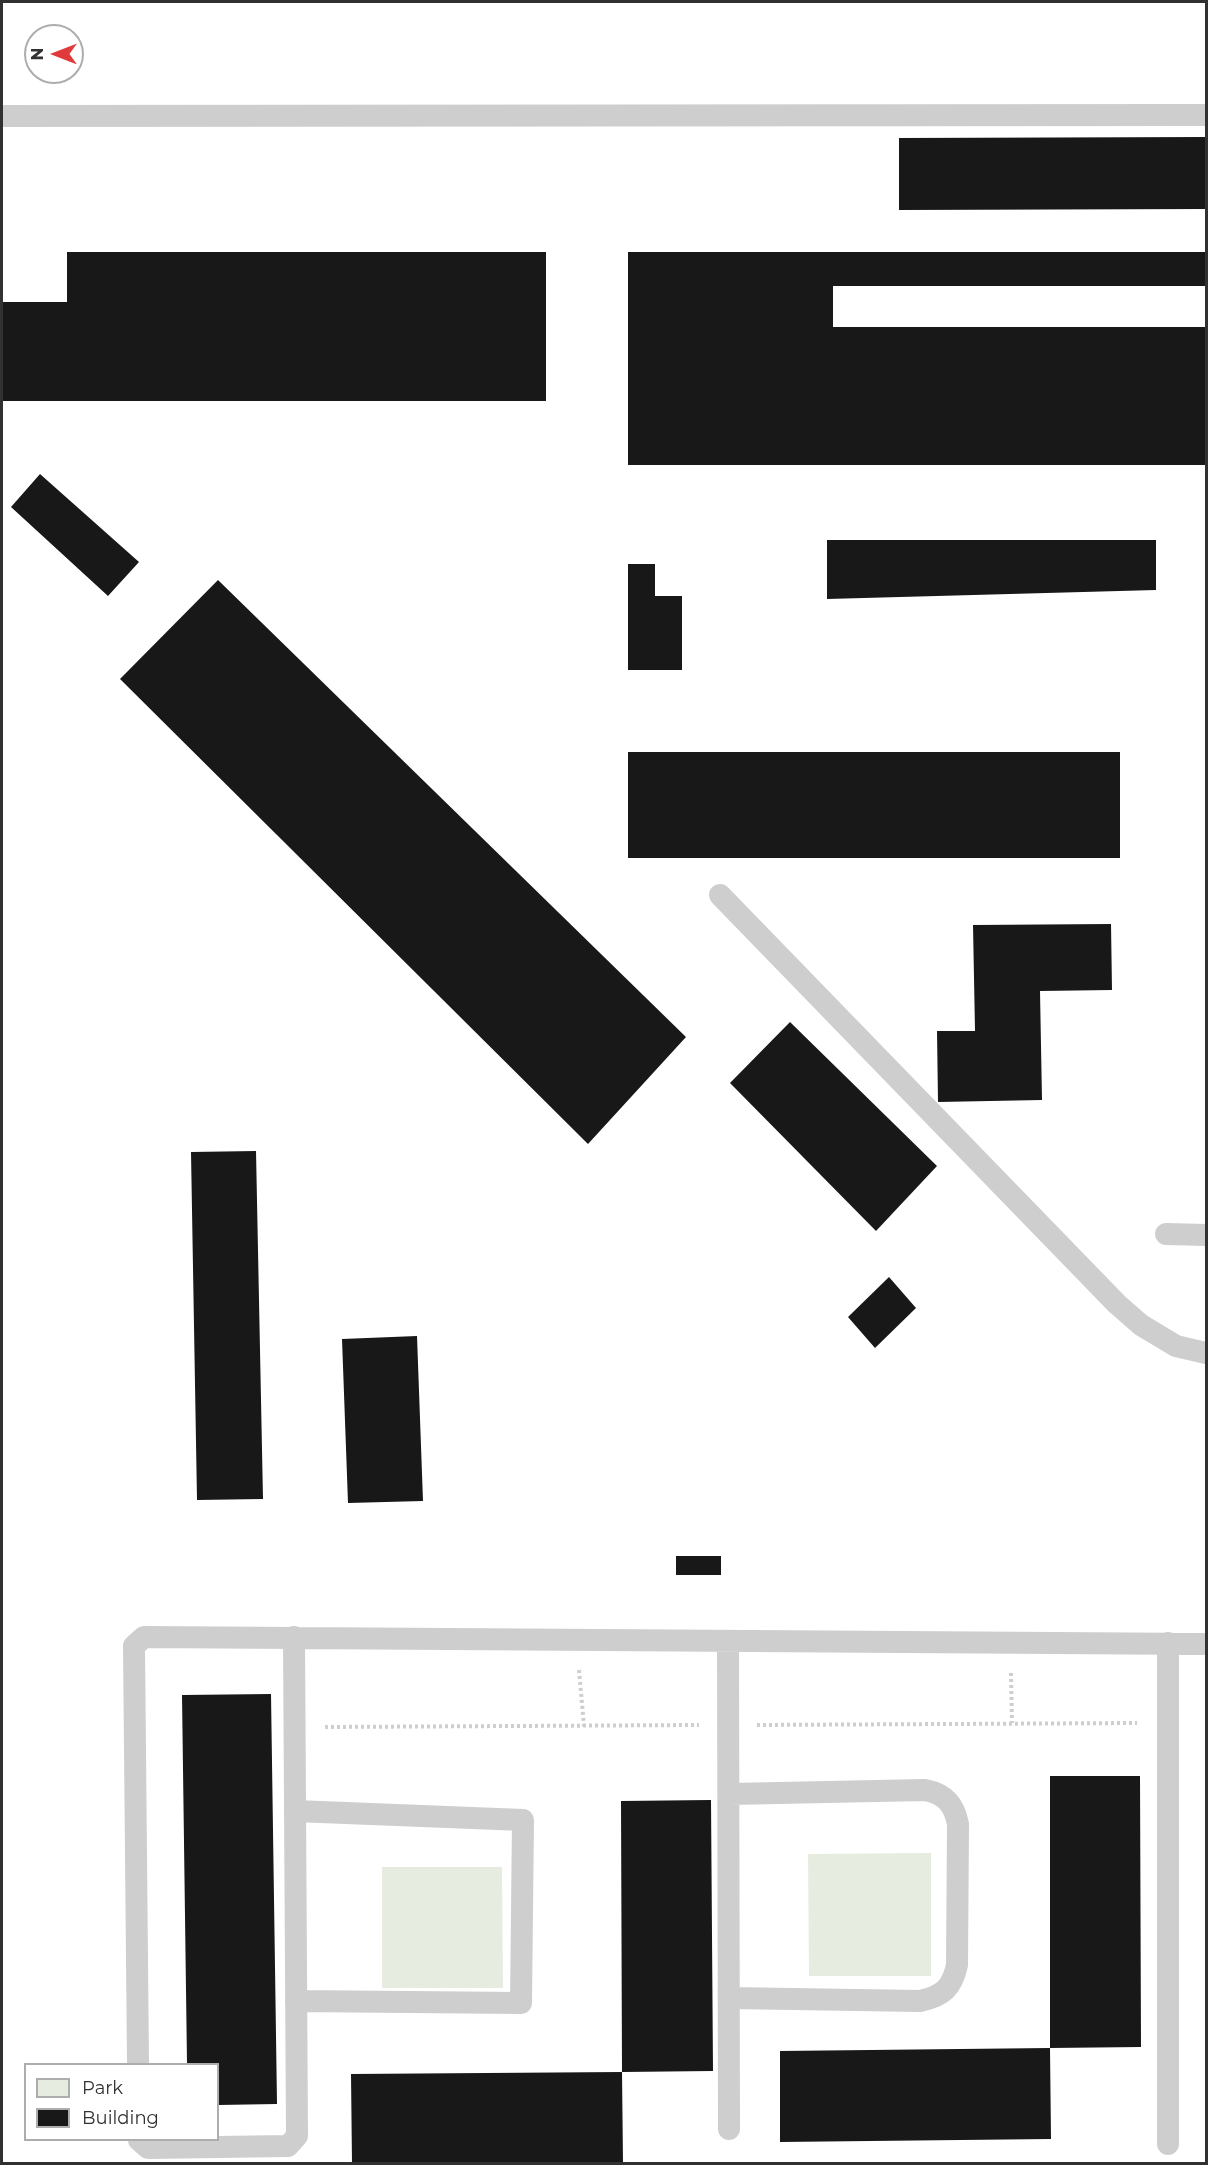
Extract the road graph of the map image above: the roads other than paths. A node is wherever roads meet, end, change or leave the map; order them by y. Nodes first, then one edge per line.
1 (1206, 115) edge
2 (2, 116) edge
3 (720, 895) dead end
4 (1166, 1234) dead end
5 (1206, 1235) edge
6 (1206, 1353) edge
7 (294, 1637) junction
8 (728, 1641) junction
9 (1168, 1643) junction
10 (1206, 1644) edge
11 (729, 1794) junction
12 (295, 1811) junction
13 (729, 1998) junction
14 (296, 2001) junction
15 (138, 2063) edge
16 (729, 2129) dead end
17 (141, 2141) edge
18 (1168, 2144) dead end

1 - 2 lane
3 - 6 lane
4 - 5 lane
7 - 8 lane
7 - 12 lane
7 - 15 lane
8 - 9 lane
8 - 11 lane
9 - 10 lane
9 - 18 lane
11 - 13 lane
11 - 13 lane
12 - 14 lane
12 - 14 lane
13 - 16 lane
14 - 17 lane

